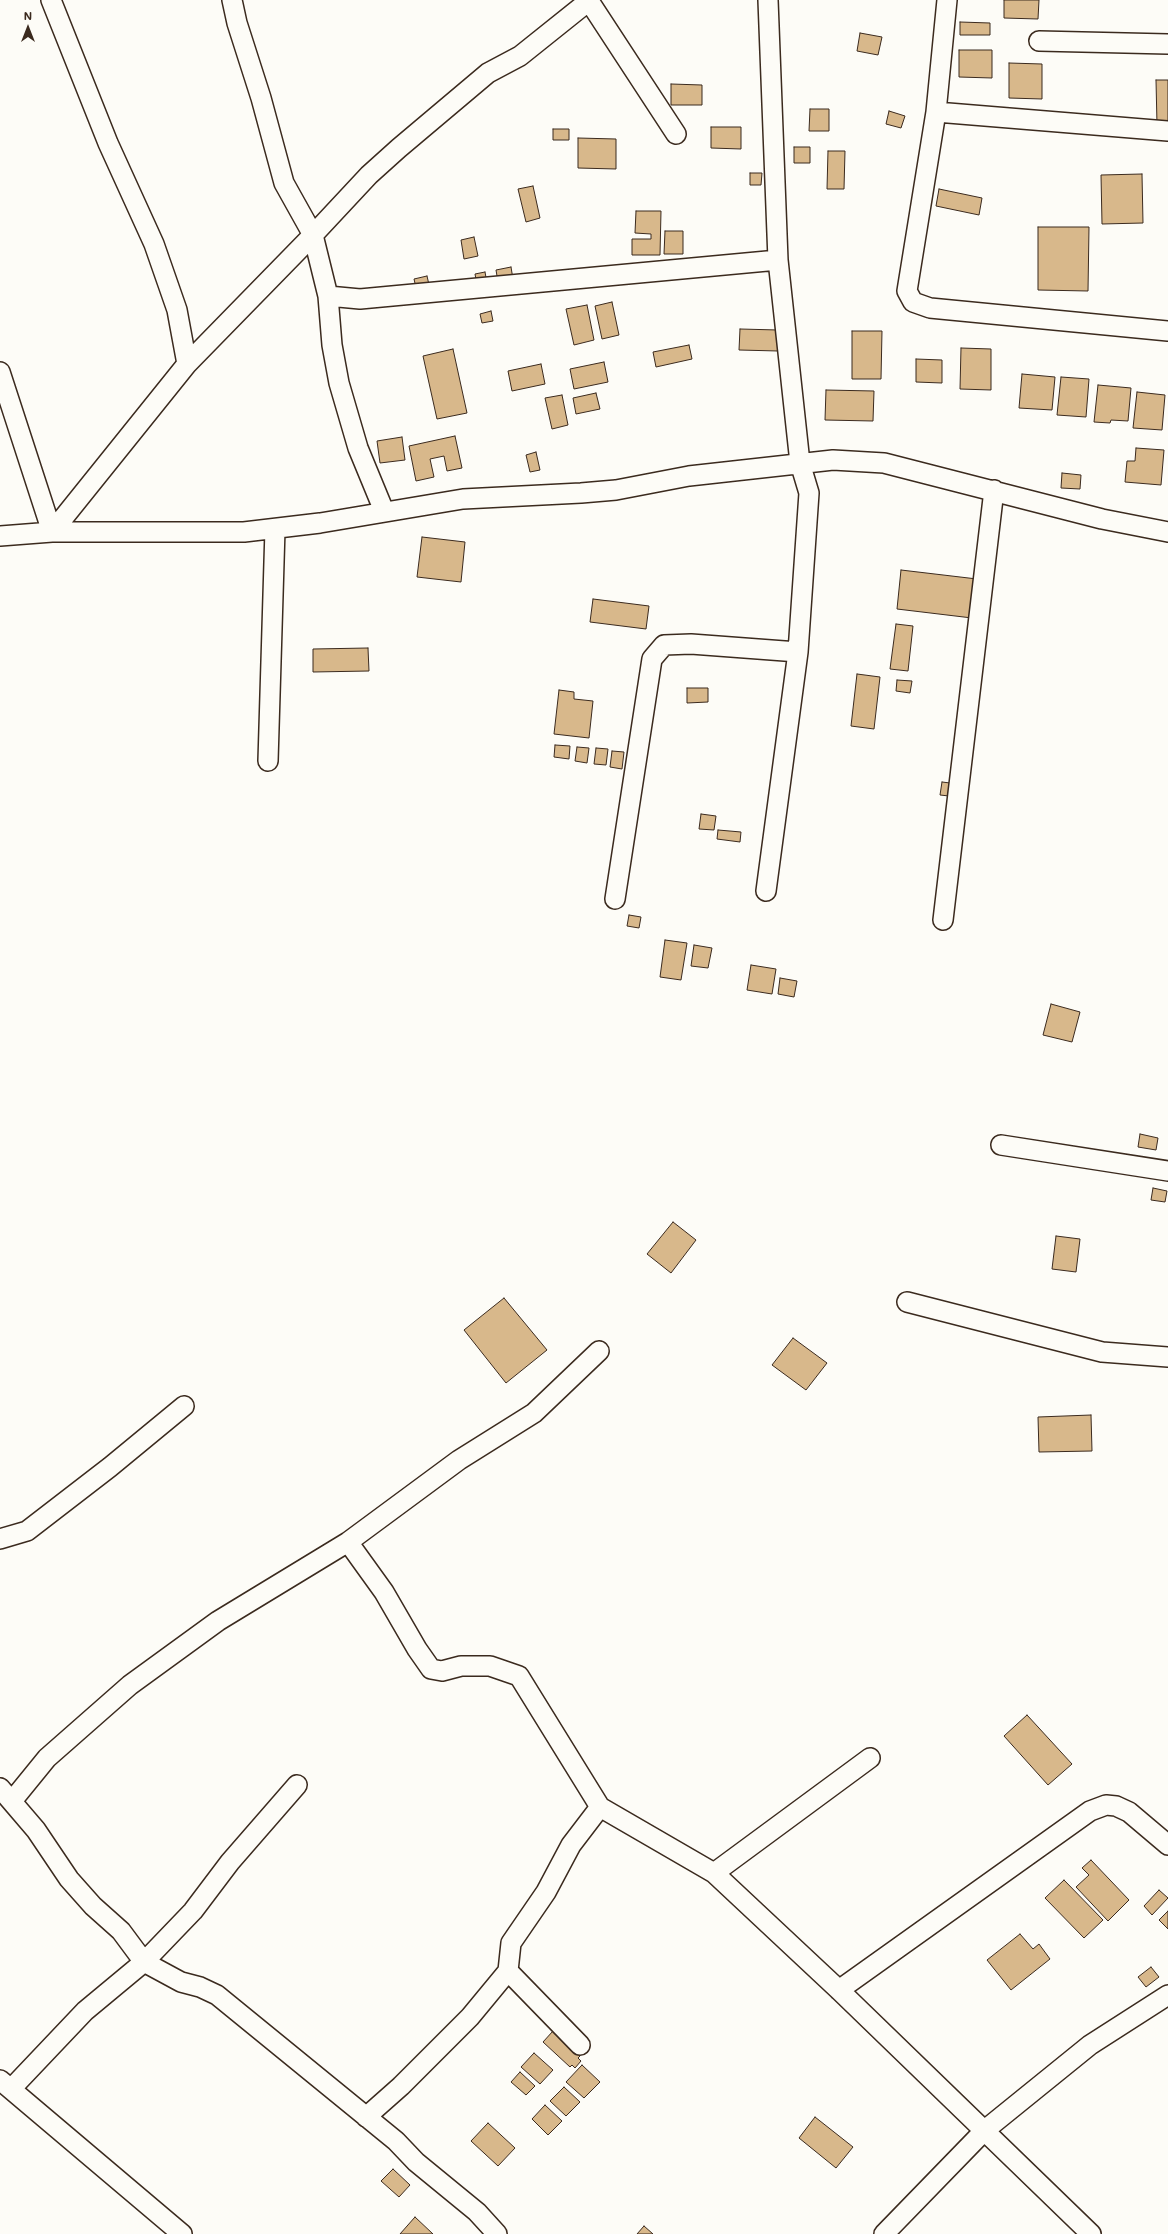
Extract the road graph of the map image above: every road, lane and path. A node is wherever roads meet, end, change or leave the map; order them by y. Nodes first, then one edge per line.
1 (51, 0) edge
2 (232, 0) edge
3 (590, 0) edge
4 (768, 0) edge
5 (947, 0) edge
6 (1039, 41) dead end
7 (1168, 44) edge
8 (936, 112) junction
9 (1168, 131) edge
10 (676, 134) dead end
11 (313, 235) junction
12 (778, 260) junction
13 (328, 296) junction
14 (1168, 331) edge
15 (187, 364) junction
16 (0, 372) edge
17 (800, 463) junction
18 (994, 490) junction
19 (384, 511) junction
20 (275, 528) junction
21 (52, 532) junction
22 (1168, 532) edge
23 (0, 536) edge
24 (798, 652) junction
25 (268, 761) dead end
26 (766, 891) dead end
27 (615, 899) dead end
28 (943, 920) dead end
29 (1001, 1145) dead end
30 (1168, 1171) edge
31 (907, 1302) dead end
32 (599, 1351) dead end
33 (1168, 1357) edge
34 (184, 1406) dead end
35 (0, 1539) edge
36 (348, 1542) junction
37 (870, 1758) dead end
38 (297, 1785) dead end
39 (6, 1794) edge
40 (600, 1807) junction
41 (1168, 1845) edge
42 (714, 1873) junction
43 (144, 1962) junction
44 (508, 1971) junction
45 (839, 1990) junction
46 (1168, 1995) edge
47 (580, 2045) dead end
48 (5, 2085) edge
49 (366, 2117) junction
50 (985, 2130) junction
51 (182, 2234) edge
52 (497, 2234) edge
53 (884, 2234) edge
54 (1091, 2234) edge

1 - 15 street
2 - 11 street
3 - 10 street
3 - 11 street
4 - 12 street
5 - 8 street
6 - 7 street
8 - 9 street
8 - 14 street
11 - 13 street
11 - 15 street
12 - 13 street
12 - 17 street
13 - 19 street
15 - 21 street
16 - 21 street
17 - 18 street
17 - 19 street
17 - 24 street
18 - 22 street
18 - 28 street
19 - 20 street
20 - 21 street
20 - 25 street
21 - 23 street
24 - 26 street
24 - 27 street
29 - 30 street
31 - 33 street
32 - 36 street
34 - 35 street
36 - 39 street
36 - 40 street
37 - 42 street
38 - 43 street
39 - 43 street
40 - 42 street
40 - 44 street
41 - 45 street
42 - 45 street
43 - 48 street
43 - 49 street
44 - 47 street
44 - 49 street
45 - 50 street
46 - 50 street
48 - 51 street
49 - 52 street
50 - 53 street
50 - 54 street

